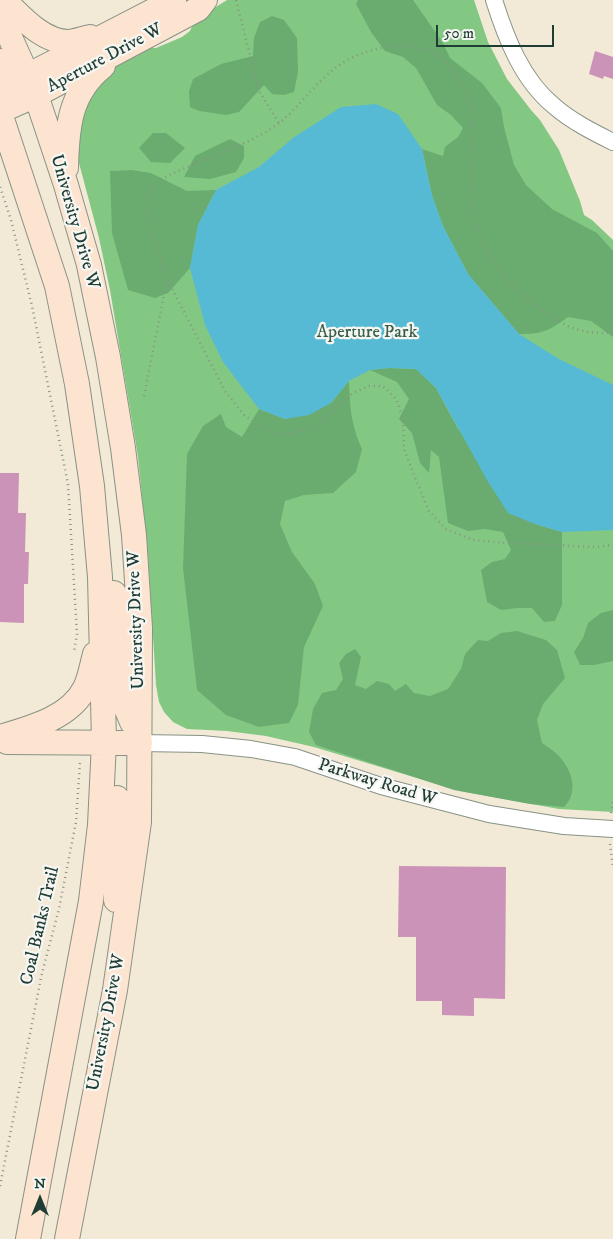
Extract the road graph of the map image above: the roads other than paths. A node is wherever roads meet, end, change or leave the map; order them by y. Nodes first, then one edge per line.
1 (4, 0) edge
2 (174, 0) edge
3 (205, 0) edge
4 (494, 0) edge
5 (0, 15) edge
6 (121, 39) junction
7 (0, 61) edge
8 (20, 85) edge
9 (0, 112) edge
10 (613, 142) edge
11 (66, 185) junction
12 (92, 486) junction
13 (101, 623) junction
14 (0, 737) edge
15 (0, 742) edge
16 (94, 742) junction
17 (140, 742) junction
18 (611, 829) edge
19 (122, 940) junction
20 (28, 1239) edge
21 (67, 1239) edge

1 - 6 main road
2 - 6 main road, Aperture Drive W
3 - 6 main road, Aperture Drive W
4 - 10 street
5 - 8 main road, University Drive W
6 - 8 main road, Aperture Drive W
6 - 11 main road
7 - 8 main road
8 - 9 main road, Aperture Drive W
8 - 11 main road, University Drive W
9 - 12 main road, University Drive W
11 - 17 main road, University Drive W
12 - 13 main road, University Drive W
12 - 17 main road
13 - 14 main road
13 - 16 main road, University Drive W
15 - 16 main road
16 - 17 main road
16 - 19 main road
16 - 20 main road, University Drive W
17 - 18 street, Parkway Road W
17 - 19 main road, University Drive W
19 - 21 main road, University Drive W

